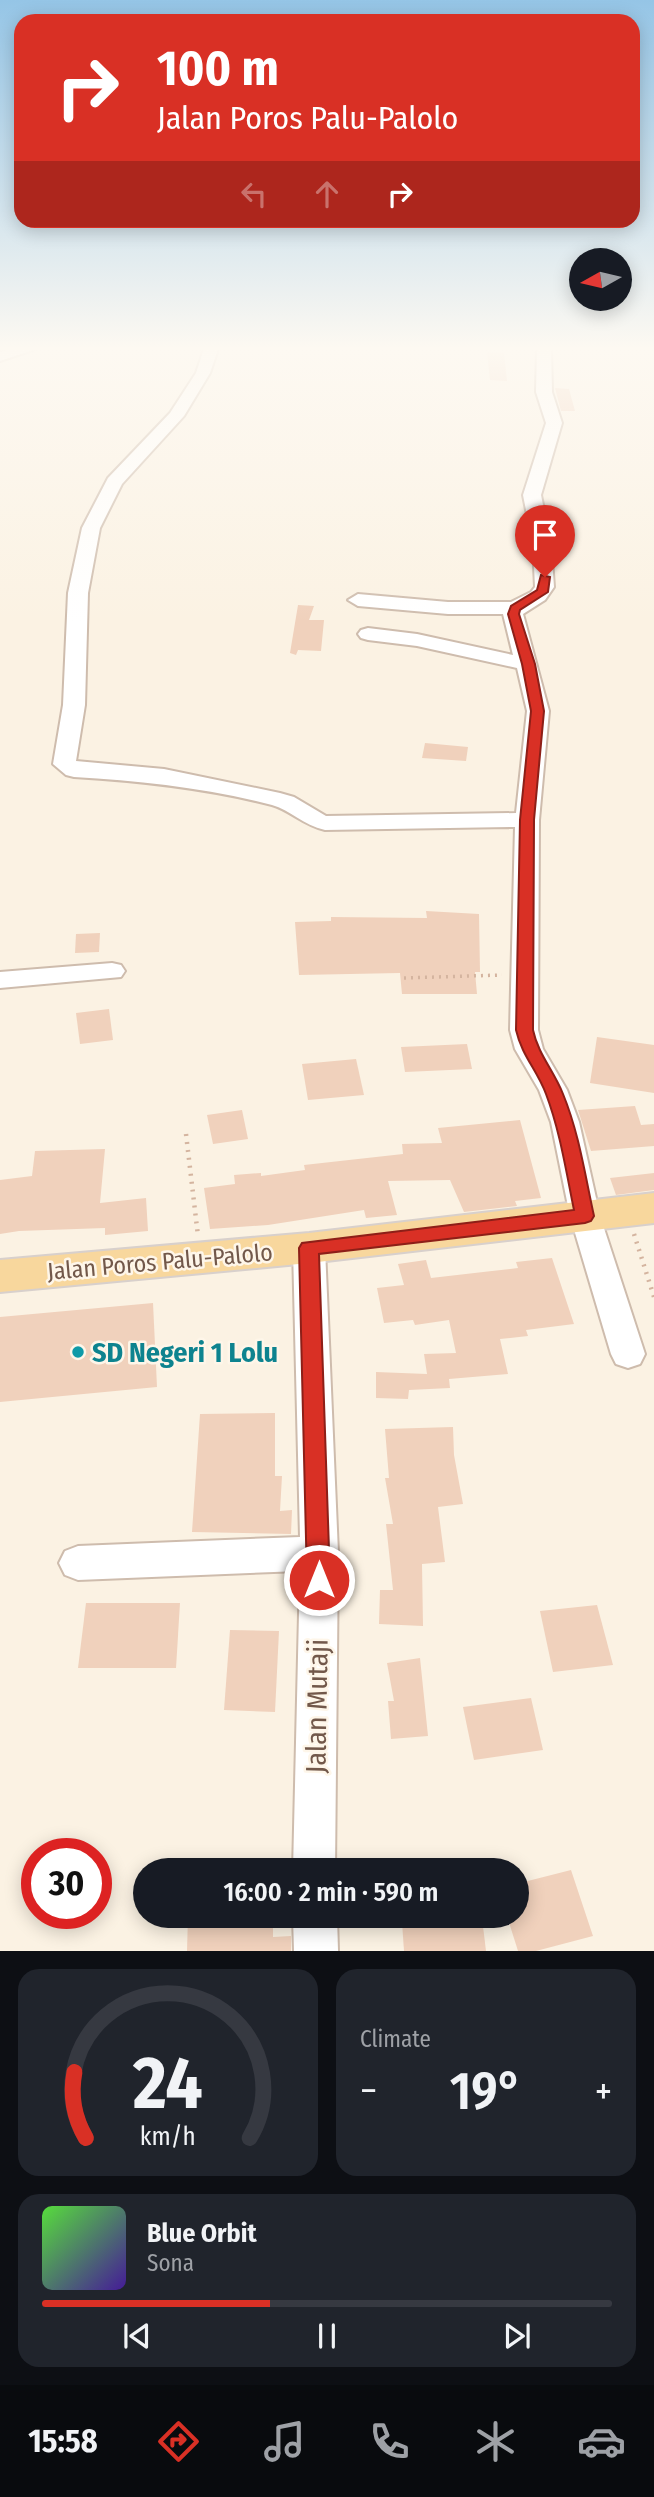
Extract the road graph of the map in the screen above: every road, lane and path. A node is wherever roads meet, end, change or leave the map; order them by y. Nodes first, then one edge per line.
1 (152, 440) edge
2 (549, 440) edge
3 (358, 600) dead end
4 (515, 608) junction
5 (368, 634) dead end
6 (528, 664) junction
7 (527, 820) junction
8 (112, 971) dead end
9 (525, 974) junction
10 (404, 978) dead end
11 (0, 980) edge
12 (186, 1134) dead end
13 (640, 1210) edge
14 (585, 1216) junction
15 (309, 1248) junction
16 (201, 1257) junction
17 (0, 1276) edge
18 (654, 1297) edge
19 (628, 1354) dead end
20 (319, 1553) junction
21 (78, 1563) dead end
22 (314, 1858) edge
23 (315, 1928) edge
24 (316, 1951) edge

1 - 7 street
2 - 4 street
3 - 4 street
4 - 6 street
5 - 6 street
6 - 7 street
7 - 9 street
8 - 11 street
9 - 10 path
9 - 14 street
12 - 16 path
13 - 14 main road, Jalan Poros Palu-Palolo
13 - 18 path
14 - 15 main road, Jalan Poros Palu-Palolo
14 - 19 street
15 - 16 main road, Jalan Poros Palu-Palolo
15 - 20 street, Jalan Mutaji
16 - 17 main road, Jalan Poros Palu-Palolo
20 - 21 street
20 - 22 street, Jalan Mutaji
23 - 24 street

